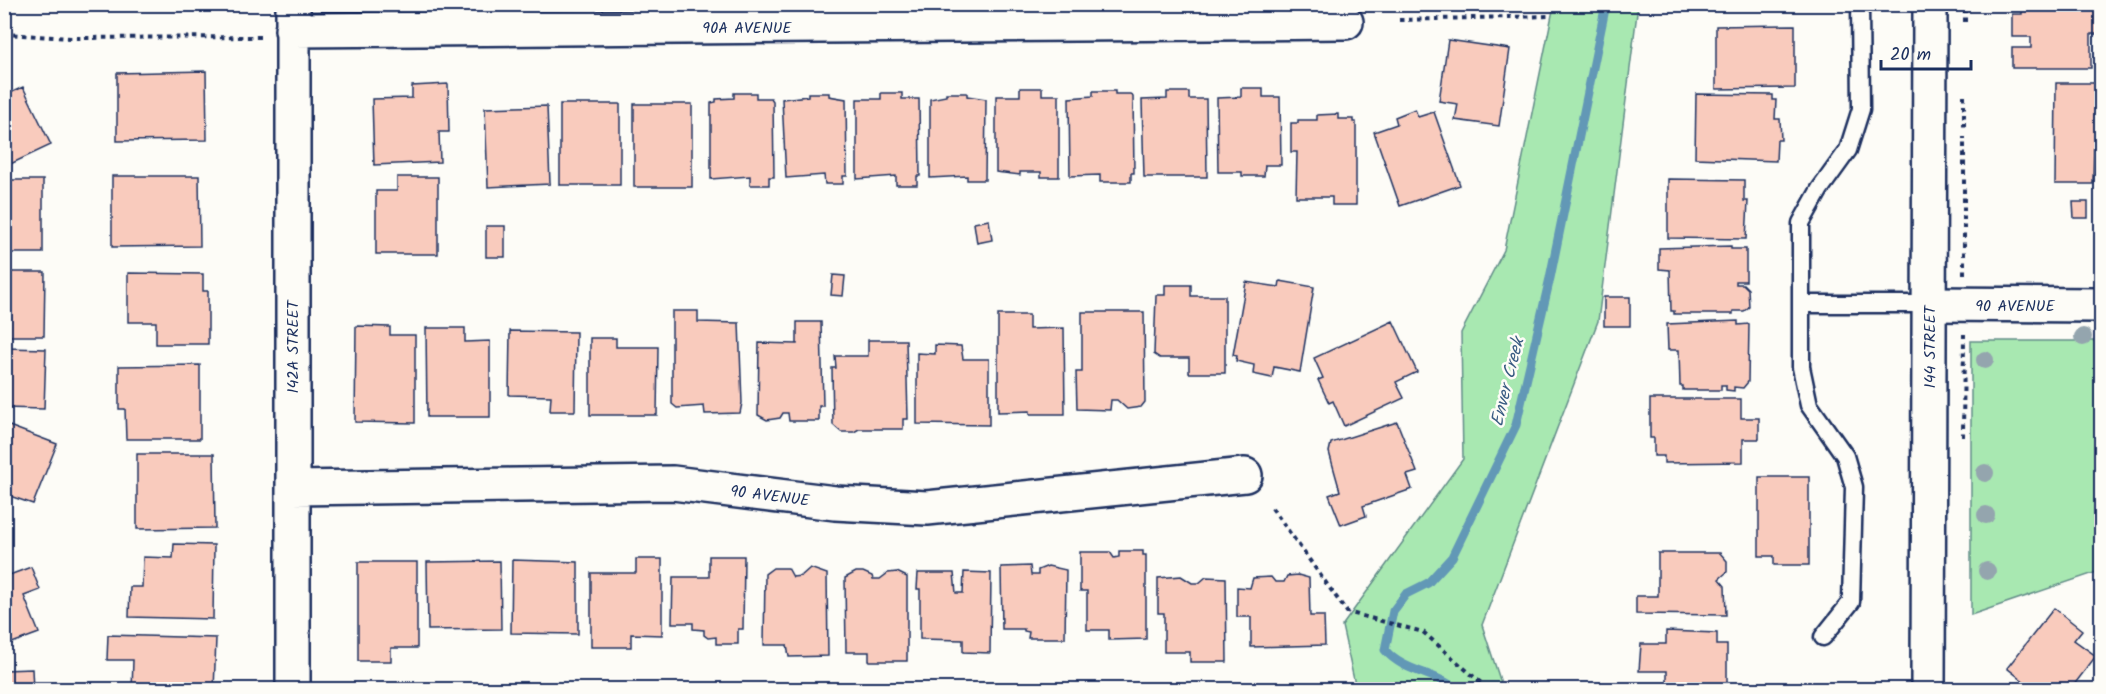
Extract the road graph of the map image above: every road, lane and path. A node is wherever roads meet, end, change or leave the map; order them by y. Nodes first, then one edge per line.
1 (1860, 4) edge
2 (1930, 4) edge
3 (1548, 16) dead end
4 (292, 17) edge
5 (1399, 20) dead end
6 (1346, 22) dead end
7 (4, 34) edge
8 (260, 37) dead end
9 (1801, 304) junction
10 (1929, 304) junction
11 (2102, 305) edge
12 (1245, 475) dead end
13 (293, 488) junction
14 (1272, 508) dead end
15 (1823, 637) dead end
16 (293, 690) edge
17 (1489, 690) edge
18 (1928, 690) edge

1 - 9 lane
2 - 10 street, 144 STREET
3 - 5 path
4 - 6 street, 90A AVENUE
4 - 13 street, 142A STREET
7 - 8 path
9 - 10 lane
9 - 15 lane
10 - 11 street, 90 AVENUE
10 - 18 street, 144 STREET
12 - 13 street, 90 AVENUE
13 - 16 street, 142A STREET
14 - 17 path

